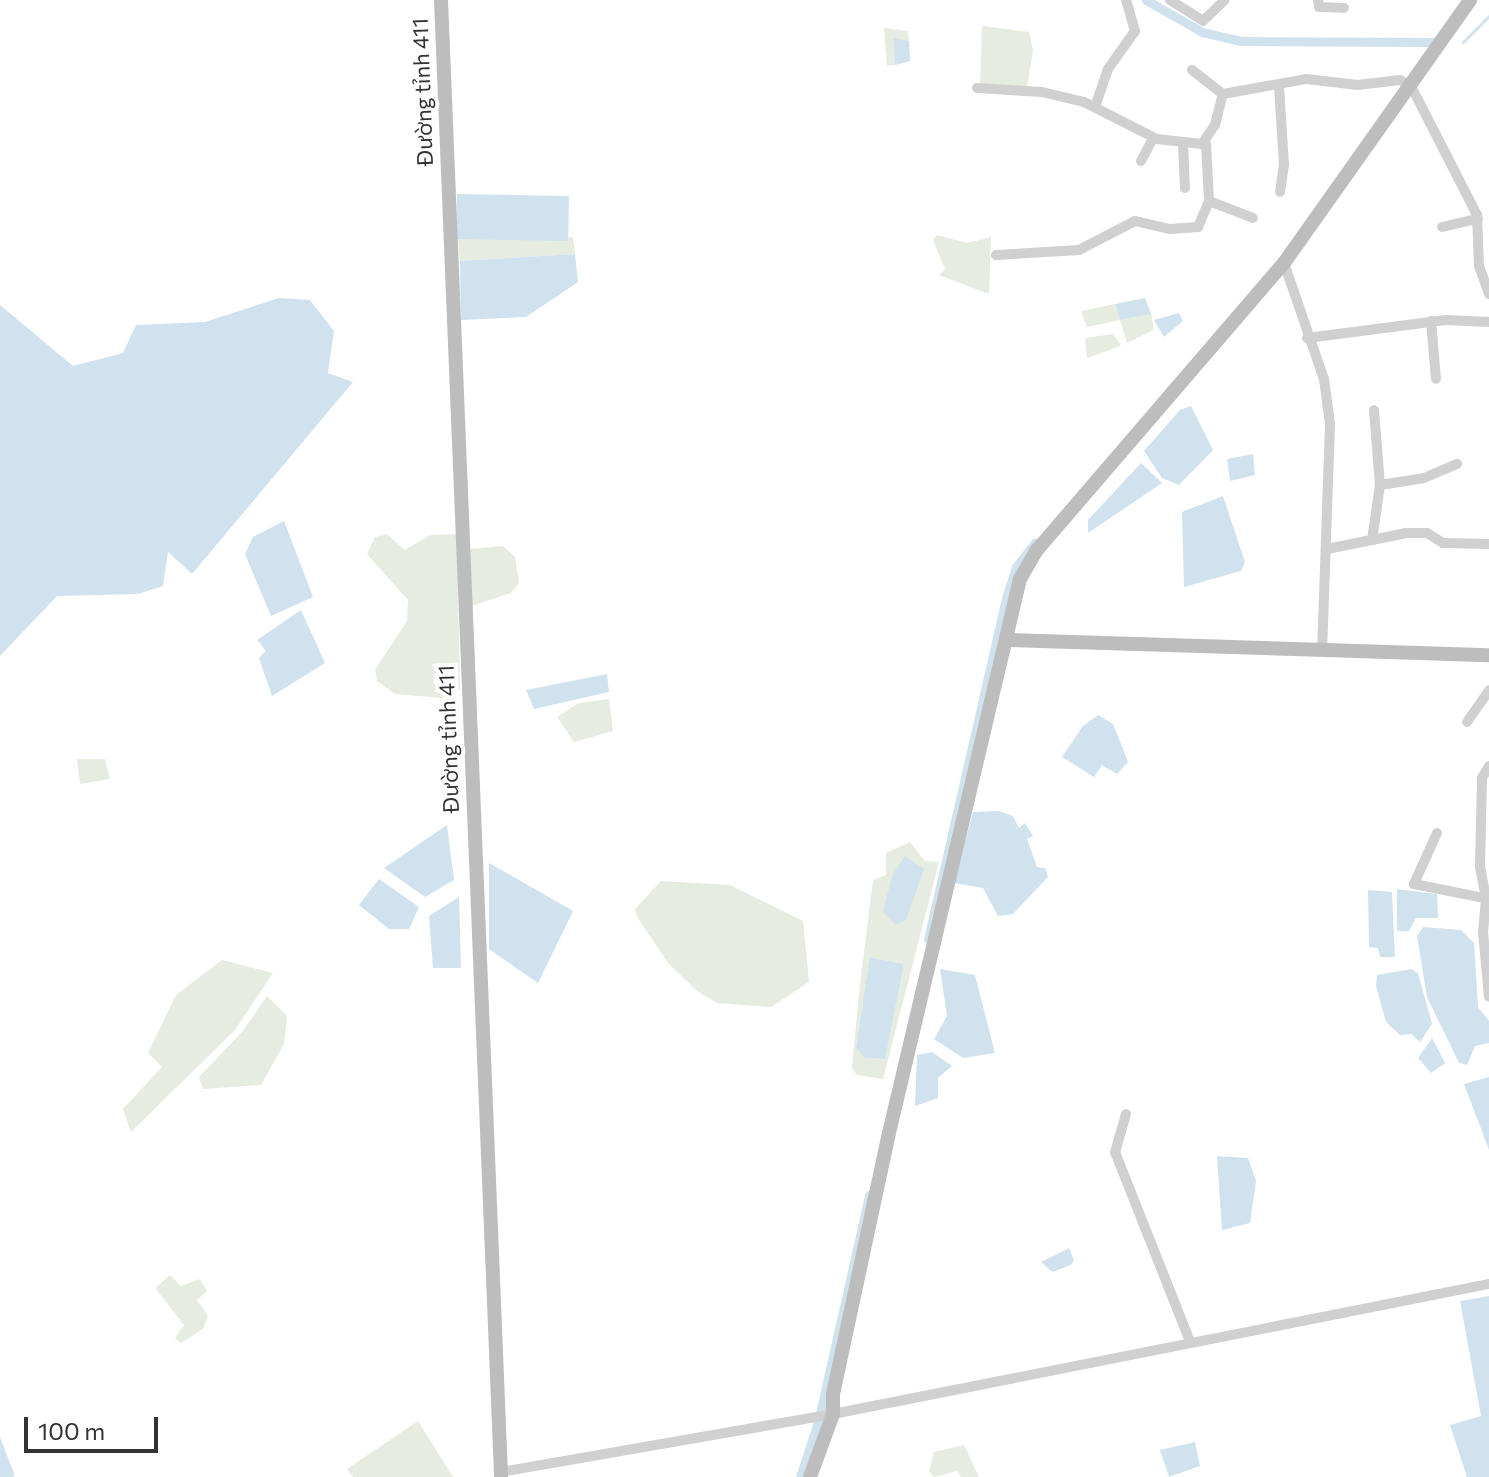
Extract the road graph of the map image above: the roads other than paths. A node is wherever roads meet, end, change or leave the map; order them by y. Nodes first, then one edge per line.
1 (441, 0) edge
2 (1126, 0) edge
3 (1170, 0) edge
4 (1225, 0) edge
5 (1318, 0) edge
6 (1470, 0) edge
7 (1344, 8) dead end
8 (1192, 70) dead end
9 (1406, 83) junction
10 (1279, 87) junction
11 (977, 88) dead end
12 (1223, 94) junction
13 (1095, 107) junction
14 (1153, 138) junction
15 (1183, 143) junction
16 (1206, 143) junction
17 (1141, 161) dead end
18 (1185, 188) dead end
19 (1280, 192) dead end
20 (1209, 201) junction
21 (1253, 218) dead end
22 (1478, 219) junction
23 (1442, 227) dead end
24 (996, 255) dead end
25 (1284, 263) junction
26 (1489, 294) edge
27 (1431, 321) junction
28 (1489, 322) edge
29 (1307, 338) junction
30 (1436, 379) dead end
31 (1374, 410) dead end
32 (1457, 464) dead end
33 (1380, 485) junction
34 (1372, 540) junction
35 (1489, 544) edge
36 (1327, 549) junction
37 (1007, 640) junction
38 (1322, 649) junction
39 (1487, 652) edge
40 (1489, 690) edge
41 (1467, 722) dead end
42 (1489, 766) edge
43 (1486, 827) edge
44 (1437, 833) dead end
45 (1488, 898) edge
46 (1489, 997) edge
47 (1126, 1114) dead end
48 (1489, 1284) edge
49 (1190, 1341) junction
50 (833, 1414) junction
51 (501, 1475) edge
52 (810, 1477) edge

1 - 51 main road, Đường tỉnh 411
2 - 13 street
3 - 4 street
5 - 7 street
6 - 9 main road
8 - 12 street
9 - 10 street
9 - 22 street
9 - 25 main road
10 - 12 street
10 - 19 street
11 - 13 street
12 - 16 street
13 - 14 street
14 - 15 street
14 - 17 street
15 - 16 street
15 - 18 street
16 - 20 street
20 - 21 street
20 - 24 street
22 - 23 street
22 - 26 street
25 - 29 street
25 - 37 main road
27 - 28 street
27 - 29 street
27 - 30 street
29 - 36 street
31 - 33 street
32 - 33 street
33 - 34 street
34 - 35 street
34 - 36 street
36 - 38 street
37 - 38 main road
37 - 50 main road
38 - 39 main road
40 - 41 street
42 - 43 street
43 - 45 street
44 - 45 street
45 - 46 street
47 - 49 street
48 - 49 street
49 - 50 street
50 - 51 street
50 - 52 main road

